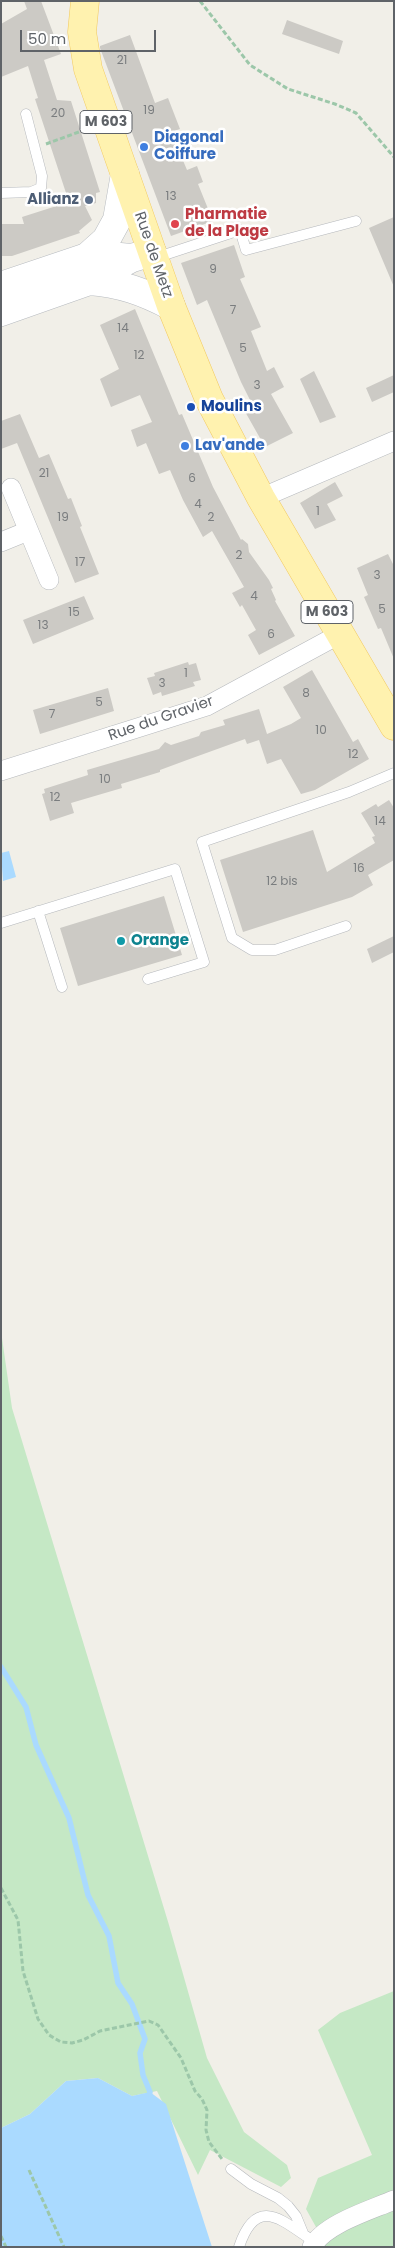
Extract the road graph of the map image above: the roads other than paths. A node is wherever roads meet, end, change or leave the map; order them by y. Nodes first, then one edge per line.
1 (85, 1) edge
2 (26, 114) dead end
3 (125, 174) junction
4 (1, 193) edge
5 (356, 220) dead end
6 (146, 256) junction
7 (88, 269) junction
8 (1, 286) edge
9 (171, 306) junction
10 (1, 312) edge
11 (394, 441) edge
12 (11, 488) dead end
13 (261, 498) junction
14 (28, 531) junction
15 (1, 542) edge
16 (49, 580) dead end
17 (340, 634) junction
18 (394, 726) edge
19 (1, 771) edge
20 (394, 773) edge
21 (38, 912) junction
22 (1, 923) edge
23 (346, 926) dead end
24 (148, 979) dead end
25 (62, 987) dead end
26 (231, 2169) road end
27 (394, 2200) edge
28 (310, 2241) edge
29 (239, 2247) edge

1 - 3 main road, Rue de Metz / M 603
2 - 4 lane
3 - 6 main road, Rue de Metz / M 603
3 - 7 main road
5 - 6 lane
6 - 7 main road
6 - 9 main road, Rue de Metz / M 603
7 - 8 main road
7 - 9 main road
7 - 10 main road
9 - 13 main road, Rue de Metz / M 603
11 - 13 street
12 - 14 street
13 - 17 main road, M 603
14 - 15 street
14 - 16 street
17 - 18 main road, M 603
17 - 19 street, Rue du Gravier
20 - 23 lane
21 - 22 lane
21 - 24 lane
21 - 25 lane
26 - 28 lane
27 - 28 street
28 - 29 lane

